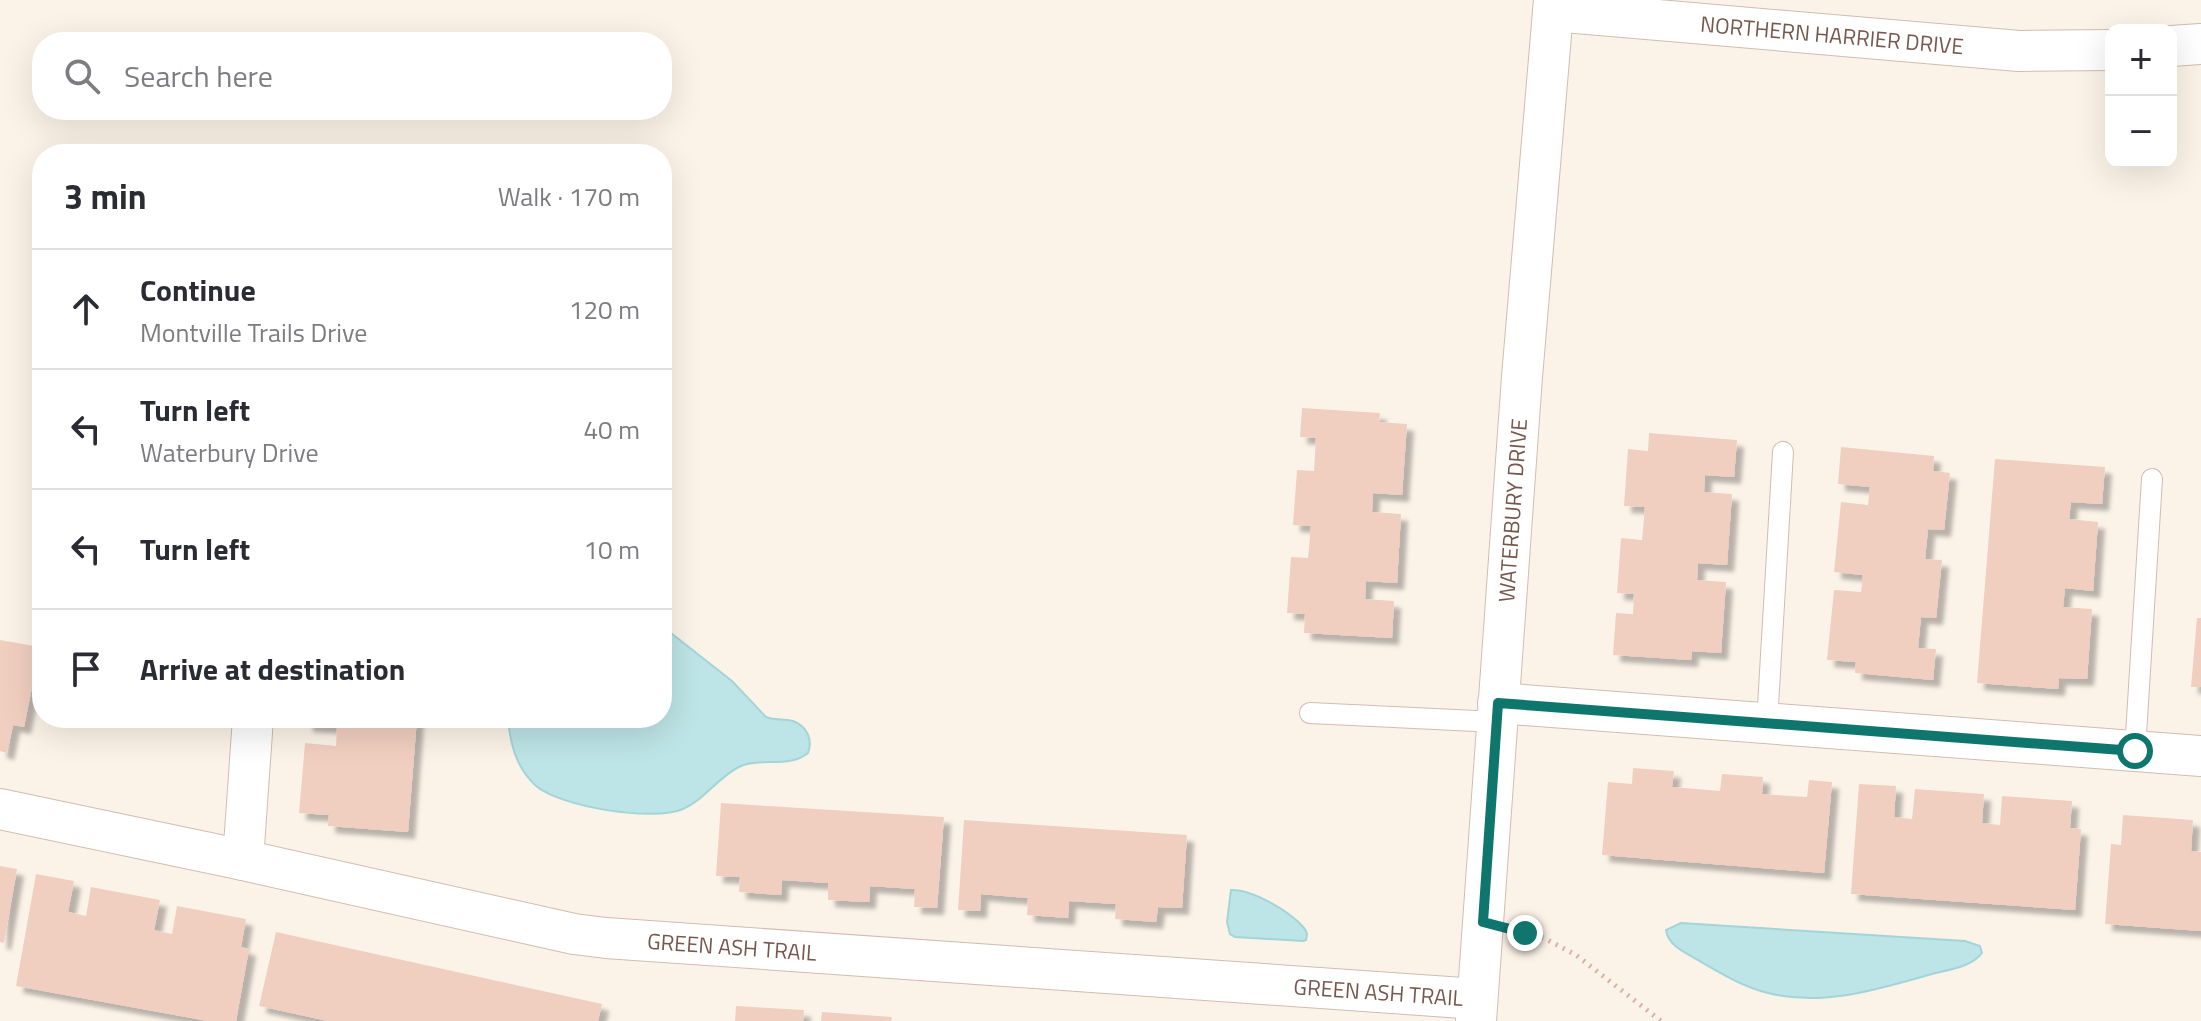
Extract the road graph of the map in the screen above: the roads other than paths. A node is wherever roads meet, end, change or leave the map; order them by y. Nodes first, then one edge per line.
1 (1553, 6) edge
2 (2201, 44) edge
3 (2177, 46) edge
4 (2105, 50) edge
5 (1783, 452) dead end
6 (2152, 479) dead end
7 (1310, 713) dead end
8 (1497, 713) junction
9 (1767, 723) junction
10 (252, 728) edge
11 (2135, 751) junction
12 (2201, 756) edge
13 (0, 809) edge
14 (243, 860) junction
15 (1476, 1010) edge

1 - 4 street, NORTHERN HARRIER DRIVE
1 - 8 street, WATERBURY DRIVE
2 - 3 street
5 - 9 lane
6 - 11 lane
7 - 8 lane
8 - 9 street
8 - 15 street, WATERBURY DRIVE
9 - 11 street
10 - 14 street
11 - 12 street
13 - 14 street, GREEN ASH TRAIL
14 - 15 street, GREEN ASH TRAIL

